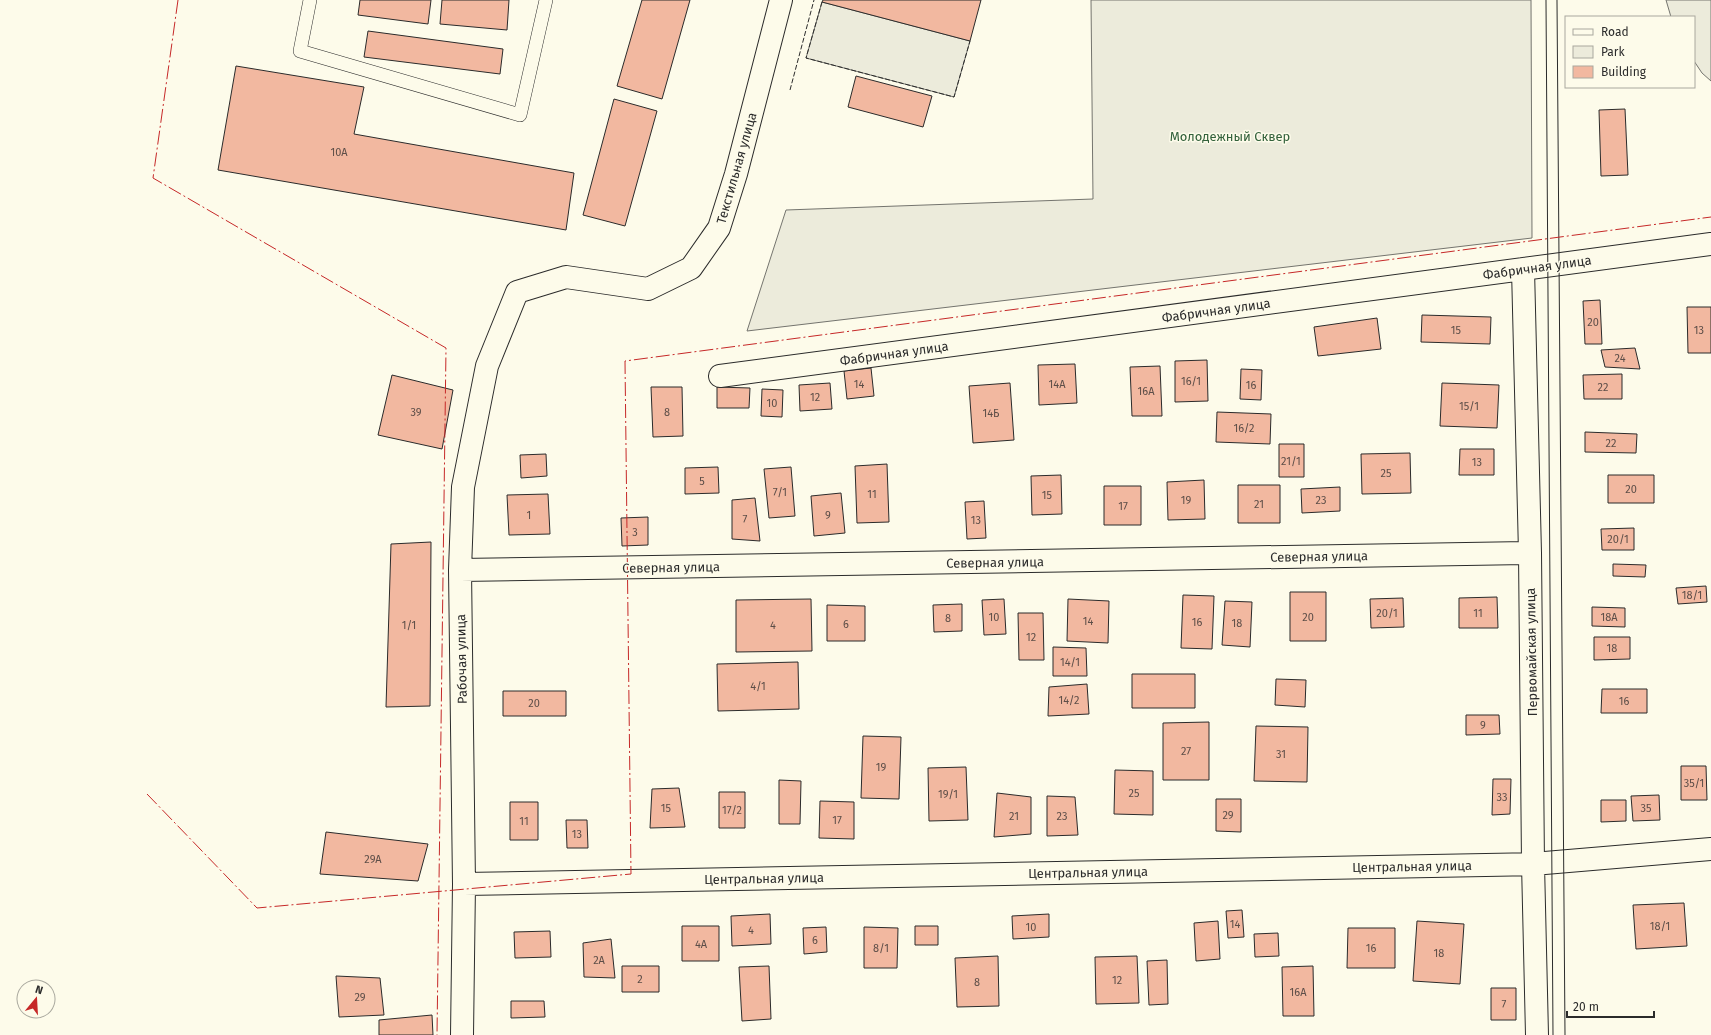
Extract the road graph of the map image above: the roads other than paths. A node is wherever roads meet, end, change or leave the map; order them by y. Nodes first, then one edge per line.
1 (310, 0) edge
2 (546, 0) edge
3 (781, 0) edge
4 (1711, 244) edge
5 (1523, 269) junction
6 (517, 292) joint
7 (720, 376) dead end
8 (1530, 553) junction
9 (460, 570) junction
10 (1711, 849) edge
11 (1533, 864) junction
12 (464, 884) junction
13 (462, 1035) edge
14 (1537, 1035) edge

1 - 2 lane
3 - 6 street, Текстильная улица
4 - 5 street, Фабричная улица
5 - 7 street, Фабричная улица
5 - 8 street, Первомайская улица
6 - 9 street, Рабочая улица
8 - 9 street, Северная улица
8 - 11 street, Первомайская улица
9 - 12 street, Рабочая улица
10 - 11 street, Центральная улица
11 - 12 street, Центральная улица
11 - 14 street, Первомайская улица
12 - 13 street, Рабочая улица

